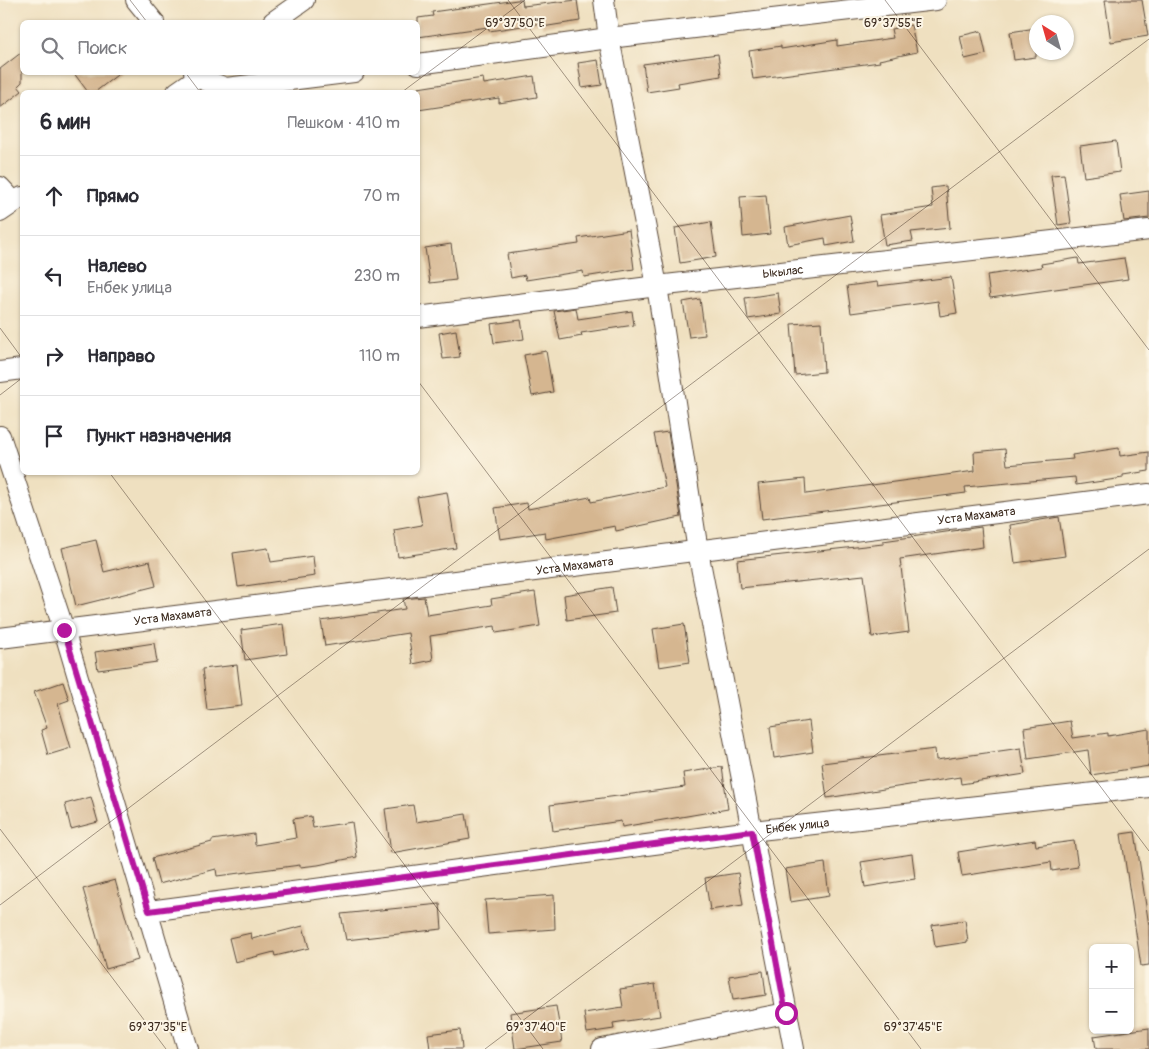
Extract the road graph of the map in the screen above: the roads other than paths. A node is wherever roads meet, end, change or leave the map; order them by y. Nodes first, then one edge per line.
1 (136, 0) edge
2 (304, 0) edge
3 (604, 0) edge
4 (936, 0) edge
5 (152, 20) edge
6 (276, 20) edge
7 (608, 38) junction
8 (420, 64) edge
9 (199, 75) edge
10 (202, 75) edge
11 (330, 75) edge
12 (180, 90) edge
13 (0, 187) edge
14 (12, 204) edge
15 (1149, 230) edge
16 (657, 286) junction
17 (420, 317) edge
18 (20, 369) edge
19 (0, 372) edge
20 (0, 436) edge
21 (1149, 494) edge
22 (698, 551) junction
23 (64, 630) junction
24 (0, 638) edge
25 (1149, 787) edge
26 (752, 831) junction
27 (149, 911) junction
28 (786, 1013) junction
29 (188, 1049) edge
30 (602, 1049) edge
31 (794, 1049) edge

1 - 5 street
2 - 6 street
3 - 7 street
4 - 7 street
7 - 8 street
7 - 16 street
9 - 12 street
10 - 11 street
13 - 14 street
15 - 16 street, Ыкылас
16 - 17 street, Ыкылас
16 - 22 street
18 - 19 street
20 - 23 street
21 - 22 street, Уста Махамата
22 - 23 street, Уста Махамата
22 - 26 street
23 - 24 street, Уста Махамата
23 - 27 street
25 - 26 street, Енбек улица
26 - 27 street, Енбек улица
26 - 28 street
27 - 29 street
28 - 30 street
28 - 31 street

